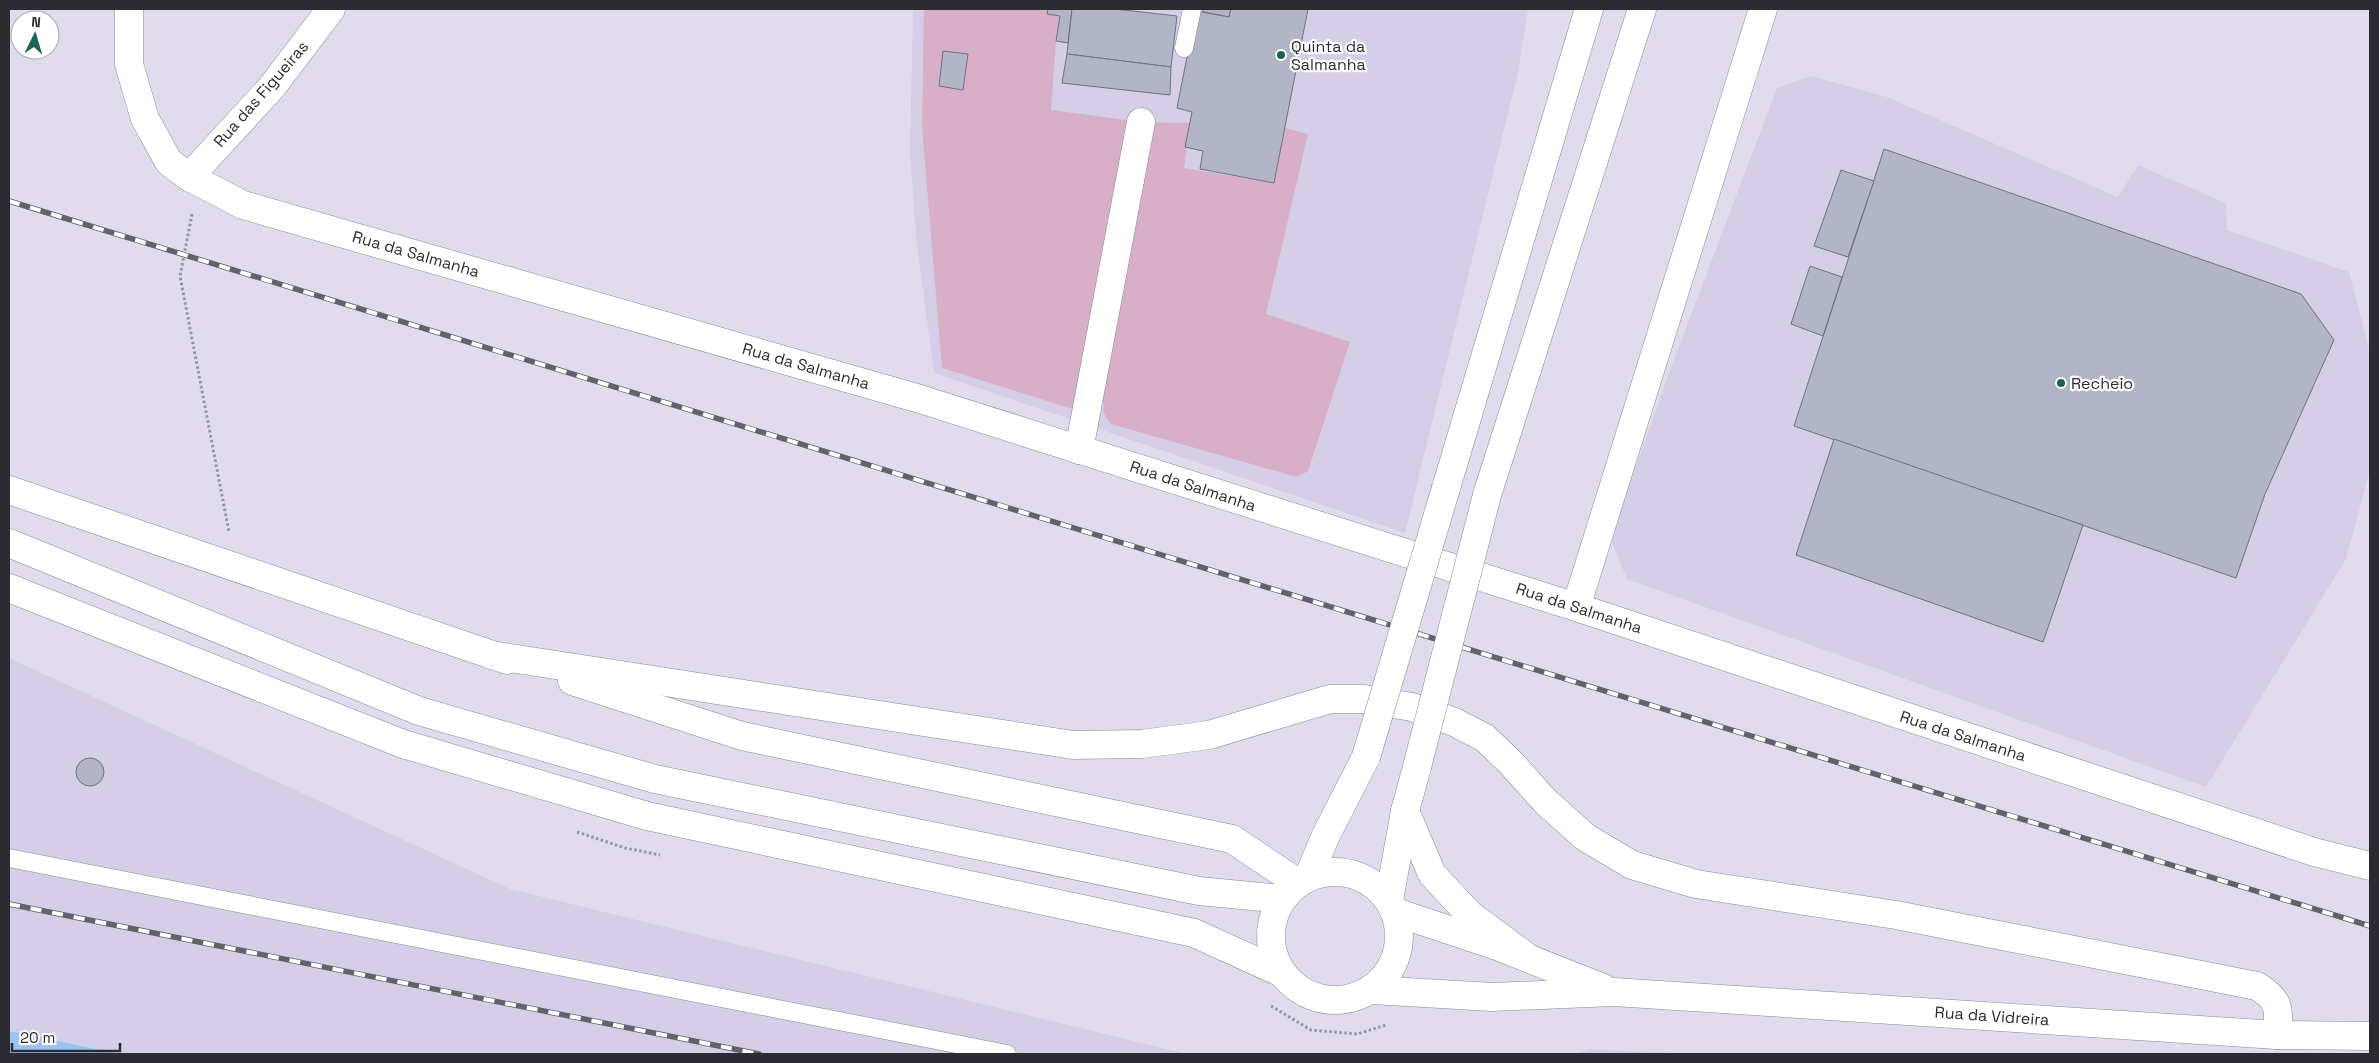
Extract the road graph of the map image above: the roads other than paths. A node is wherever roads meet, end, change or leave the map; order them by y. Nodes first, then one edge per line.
1 (129, 9) edge
2 (332, 9) edge
3 (1192, 9) edge
4 (1579, 9) edge
5 (1589, 9) edge
6 (1763, 9) edge
7 (1642, 12) edge
8 (1184, 48) dead end
9 (1566, 86) junction
10 (1142, 122) dead end
11 (194, 179) junction
12 (1079, 450) junction
13 (9, 490) edge
14 (9, 543) edge
15 (9, 588) edge
16 (1576, 607) junction
17 (491, 655) junction
18 (1405, 811) junction
19 (9, 858) edge
20 (2370, 866) edge
21 (1296, 887) junction
22 (1392, 906) junction
23 (1528, 958) junction
24 (1282, 973) junction
25 (1372, 990) junction
26 (1614, 992) junction
27 (2277, 1035) junction
28 (2370, 1036) edge
29 (1007, 1054) edge

1 - 11 main road, Rua da Salmanha
2 - 11 main road, Rua das Figueiras
3 - 8 lane
4 - 9 main road
5 - 9 main road
6 - 16 main road
7 - 18 main road, bridge
9 - 21 main road, bridge
10 - 12 main road
11 - 12 main road, Rua da Salmanha
12 - 16 main road, Rua da Salmanha
13 - 17 main road
14 - 21 main road
15 - 24 main road
16 - 20 main road, Rua da Salmanha
17 - 21 main road
17 - 27 main road
18 - 22 main road
18 - 23 main road
19 - 29 lane
21 - 22 main road
21 - 24 main road
22 - 23 main road
22 - 25 main road
23 - 26 main road
24 - 25 main road
25 - 26 main road
26 - 27 main road, Rua da Vidreira
27 - 28 main road, Rua da Vidreira

